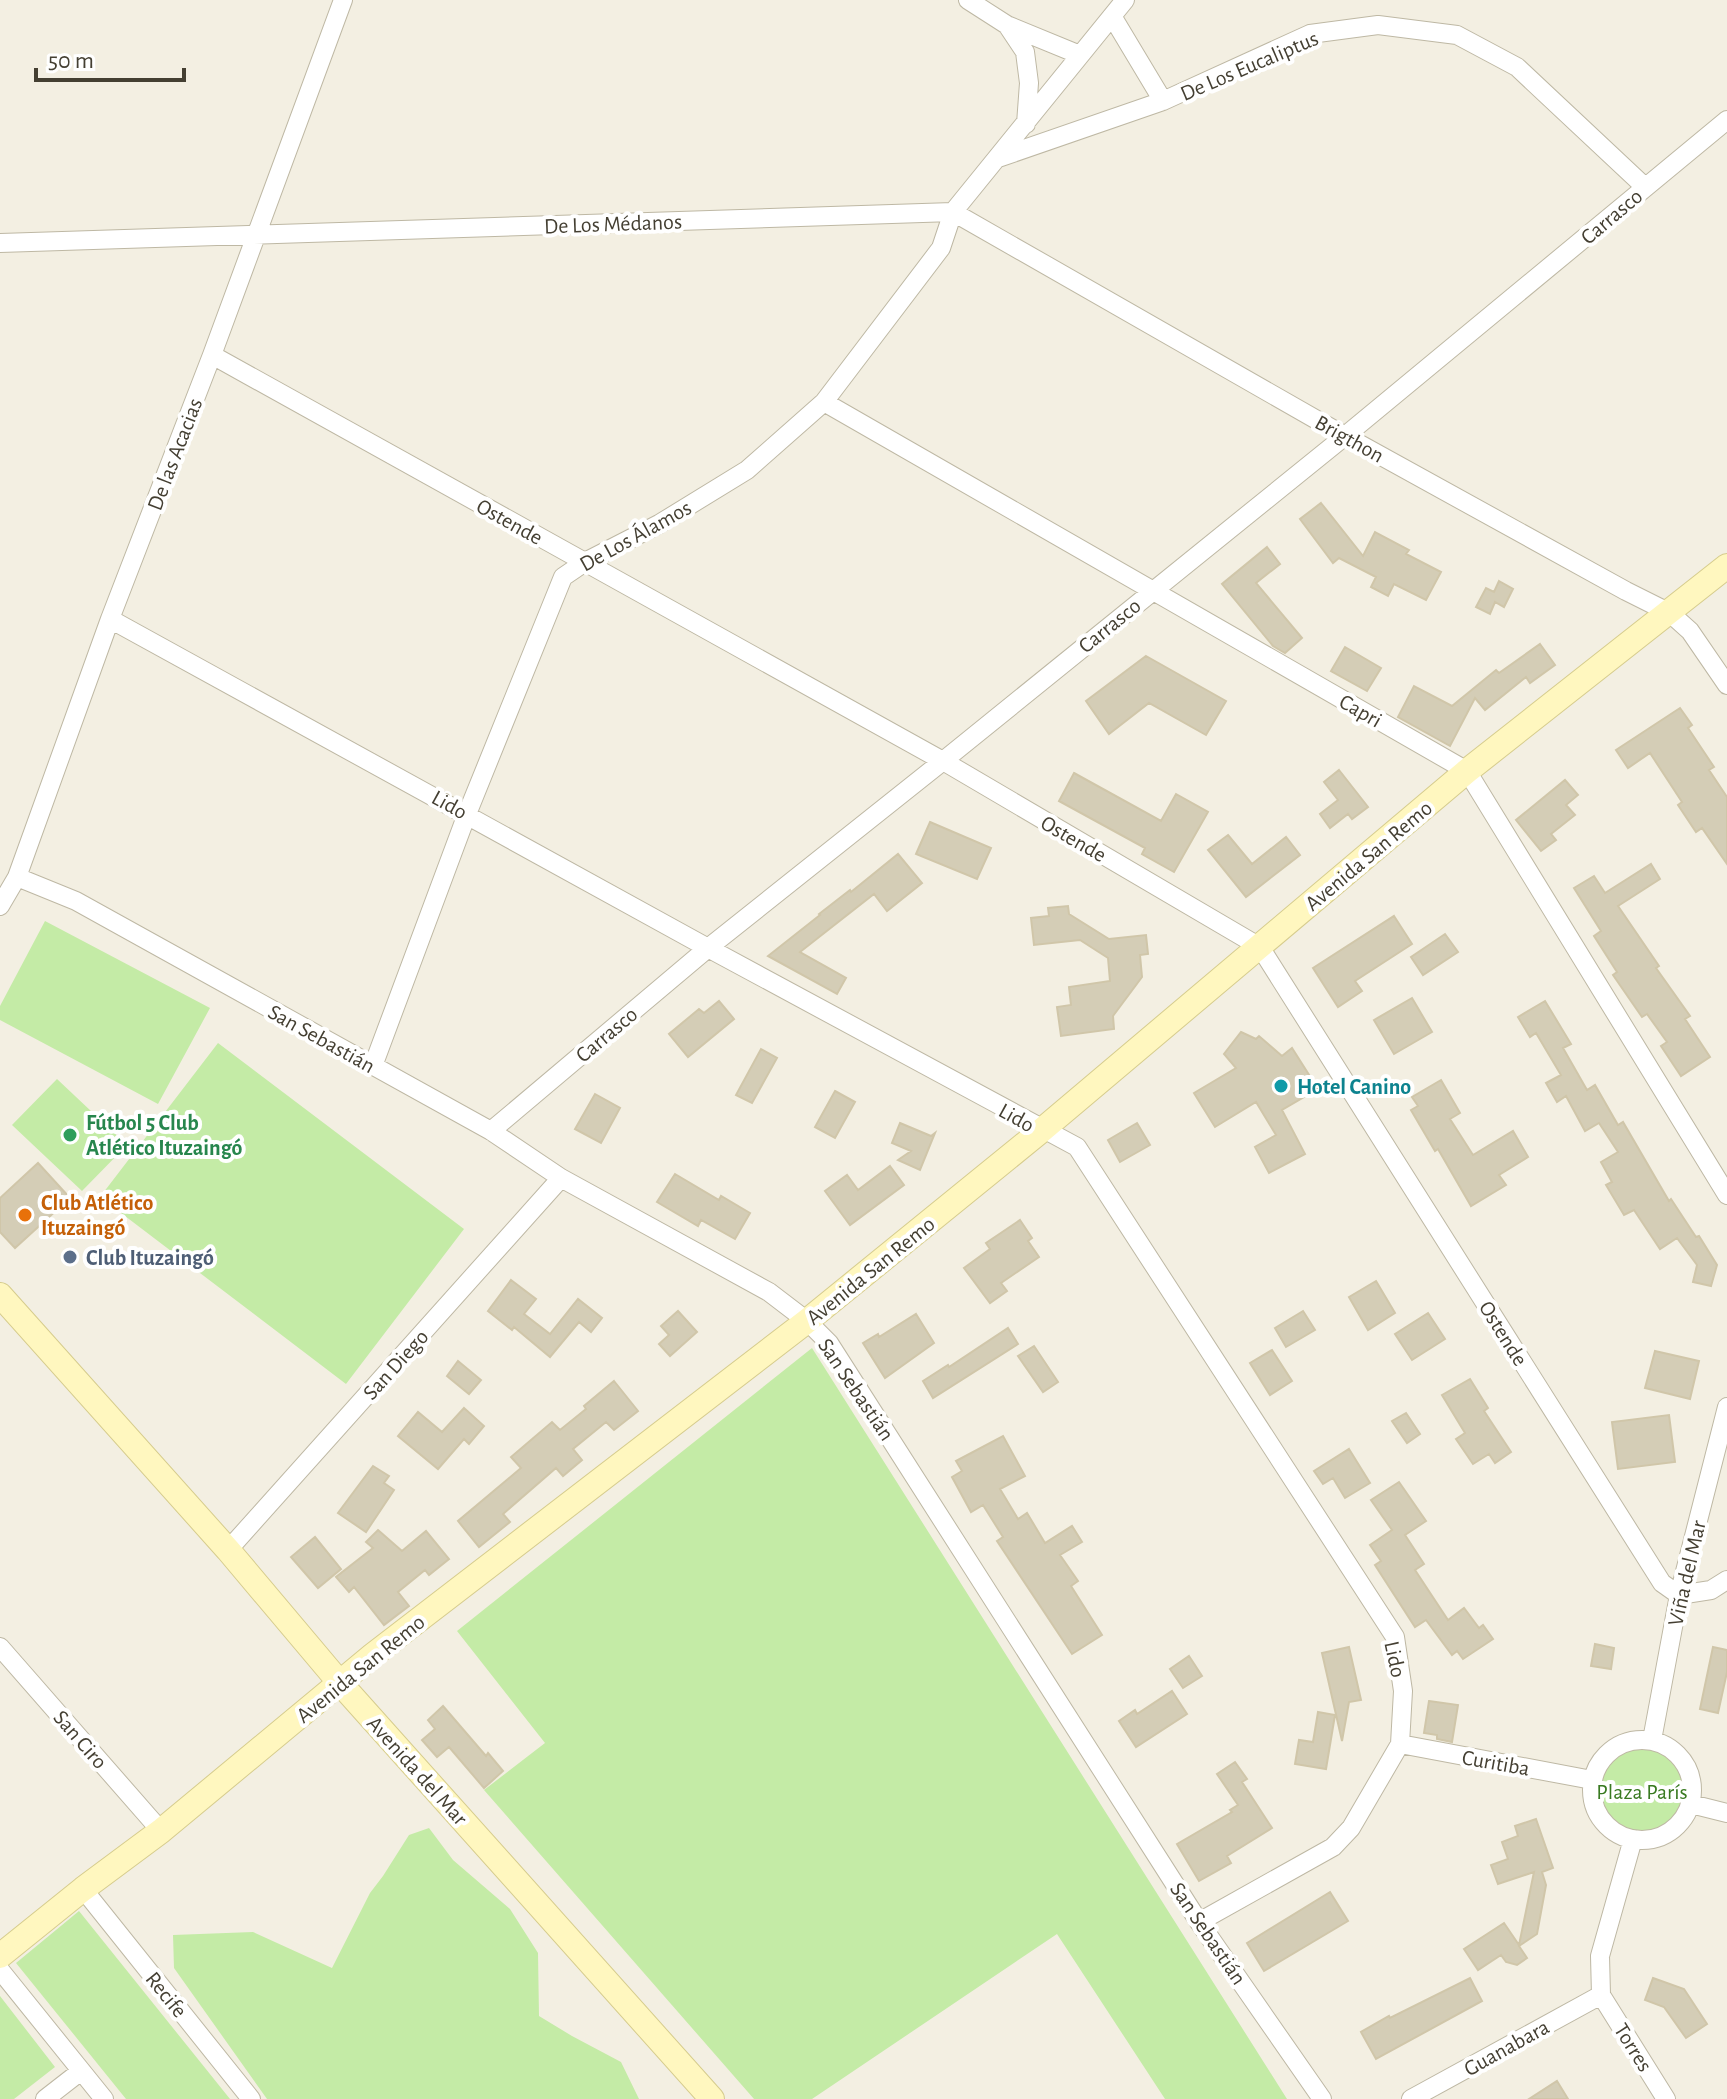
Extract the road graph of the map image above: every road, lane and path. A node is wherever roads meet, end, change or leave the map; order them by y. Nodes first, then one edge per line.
1 (343, 0) edge
2 (968, 0) edge
3 (1125, 0) edge
4 (1112, 16) junction
5 (1007, 25) junction
6 (1080, 55) junction
7 (1163, 101) junction
8 (1727, 120) edge
9 (1026, 124) junction
10 (998, 158) junction
11 (1645, 187) junction
12 (953, 212) junction
13 (255, 235) junction
14 (0, 243) edge
15 (212, 355) junction
16 (824, 402) junction
17 (1345, 436) junction
18 (585, 562) junction
19 (1727, 566) edge
20 (1151, 591) junction
21 (1670, 613) junction
22 (110, 619) junction
23 (1727, 685) edge
24 (943, 761) junction
25 (1467, 771) junction
26 (467, 814) junction
27 (17, 877) junction
28 (0, 906) edge
29 (1260, 947) junction
30 (708, 948) junction
31 (373, 1066) junction
32 (1042, 1130) junction
33 (491, 1131) junction
34 (561, 1178) junction
35 (1727, 1195) edge
36 (0, 1295) edge
37 (807, 1321) junction
38 (1727, 1407) edge
39 (228, 1550) junction
40 (1727, 1580) edge
41 (1679, 1595) junction
42 (0, 1647) edge
43 (340, 1683) junction
44 (1652, 1740) junction
45 (1400, 1744) junction
46 (1592, 1780) junction
47 (1691, 1804) junction
48 (1727, 1813) edge
49 (161, 1831) junction
50 (1633, 1839) junction
51 (83, 1889) junction
52 (1199, 1922) junction
53 (0, 1956) edge
54 (0, 1970) edge
55 (1601, 1995) junction
56 (81, 2071) junction
57 (45, 2099) edge
58 (104, 2099) edge
59 (251, 2099) edge
60 (712, 2099) edge
61 (1322, 2099) edge
62 (1411, 2099) edge
63 (1666, 2099) edge

1 - 13 street, De las Acacias
2 - 5 street
3 - 4 street
4 - 6 street
4 - 7 street
5 - 6 street
5 - 9 street
6 - 9 street
7 - 10 street, De Los Eucaliptus
7 - 11 street, De Los Eucaliptus
8 - 11 street, Carrasco
9 - 10 street
10 - 12 street
11 - 17 street, Carrasco
12 - 13 street, De Los Médanos
12 - 16 street, De Los Álamos
12 - 17 street, Brigthon
13 - 14 street, De Los Médanos
13 - 15 street, De las Acacias
15 - 18 street, Ostende
15 - 22 street, De las Acacias
16 - 18 street, De Los Álamos
16 - 20 street, Capri
17 - 20 street, Carrasco
17 - 21 street, Brigthon
18 - 24 street, Ostende
18 - 26 street, De Los Álamos
19 - 21 street, Avenida San Remo
20 - 24 street, Carrasco
20 - 25 street, Capri
21 - 23 street, Brigthon
21 - 25 street, Avenida San Remo
22 - 26 street, Lido
22 - 27 street, De las Acacias
24 - 29 street, Ostende
24 - 30 street, Carrasco
25 - 29 street, Avenida San Remo
25 - 35 street, Capri
26 - 30 street, Lido
26 - 31 street, De Los Álamos
27 - 28 street, De las Acacias
27 - 31 street, San Sebastián
29 - 32 street, Avenida San Remo
29 - 41 street, Ostende
30 - 32 street, Lido
30 - 33 street, Carrasco
31 - 33 street, San Sebastián
32 - 37 street, Avenida San Remo
32 - 45 street, Lido
33 - 34 street, San Sebastián
34 - 37 street, San Sebastián
34 - 39 street, San Diego
36 - 39 street, Avenida del Mar
37 - 43 street, Avenida San Remo
37 - 52 street, San Sebastián
38 - 41 street, Viña del Mar
39 - 43 street, Avenida del Mar
40 - 41 street
41 - 44 street, Viña del Mar
42 - 49 street, San Ciro
43 - 49 street, Avenida San Remo
43 - 60 street, Avenida del Mar
44 - 46 street
44 - 47 street
45 - 46 street, Curitiba
45 - 52 street, Lido
46 - 50 street
47 - 48 street
47 - 50 street
49 - 51 street, Avenida San Remo
50 - 55 street
51 - 53 street, Avenida San Remo
51 - 59 street, Recife
52 - 61 street, San Sebastián
54 - 56 street
55 - 62 street, Guanabara
55 - 63 street, Torres
56 - 57 street
56 - 58 street

